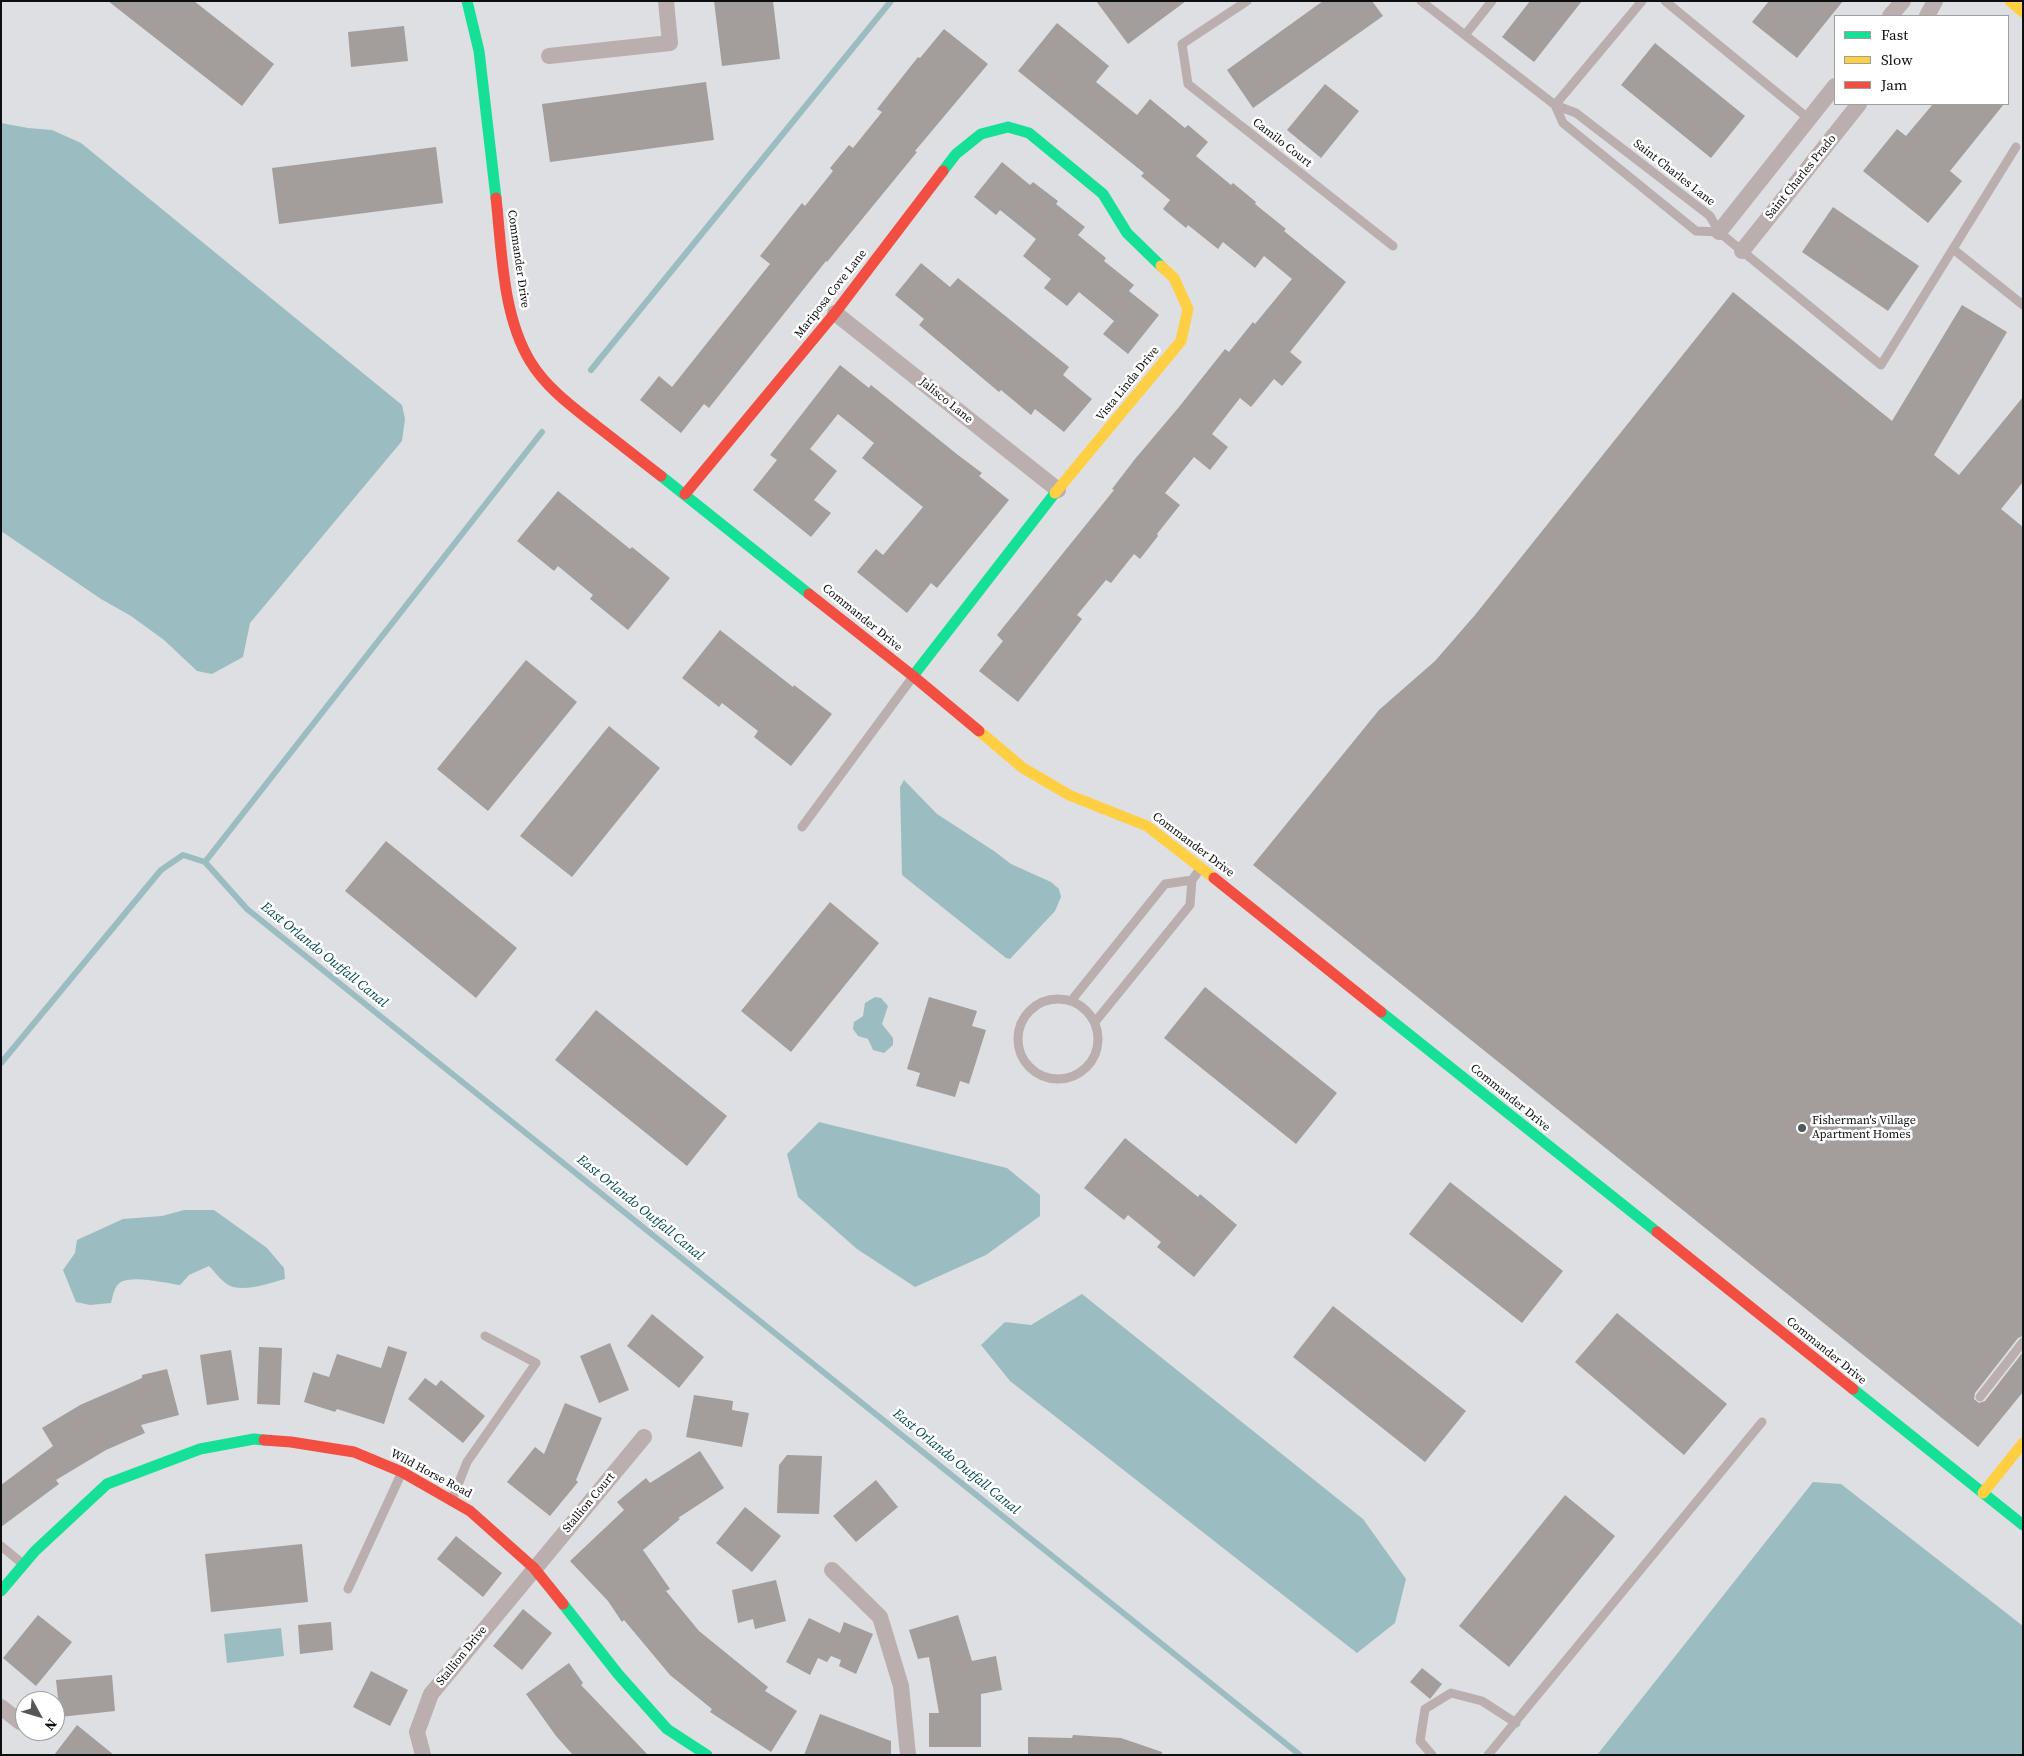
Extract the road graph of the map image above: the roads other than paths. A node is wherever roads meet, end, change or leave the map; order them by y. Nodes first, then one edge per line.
1 (467, 1) edge
2 (666, 1) edge
3 (1247, 1) edge
4 (1421, 1) edge
5 (1492, 1) edge
6 (1642, 1) edge
7 (1665, 1) edge
8 (1903, 1) edge
9 (1935, 1) edge
10 (2010, 1) edge
11 (2023, 12) edge
12 (1891, 15) edge
13 (1928, 15) edge
14 (1465, 35) junction
15 (549, 56) dead end
16 (1834, 87) edge
17 (1555, 105) junction
18 (1858, 105) edge
19 (1809, 119) junction
20 (1008, 127) joint
21 (2016, 147) dead end
22 (1719, 232) junction
23 (1393, 246) dead end
24 (1953, 249) junction
25 (1742, 251) junction
26 (2023, 304) edge
27 (835, 313) junction
28 (1058, 490) junction
29 (685, 494) junction
30 (913, 676) junction
31 (802, 827) dead end
32 (1201, 867) junction
33 (1192, 880) junction
34 (1071, 1001) junction
35 (1095, 1022) junction
36 (485, 1336) dead end
37 (2023, 1342) edge
38 (1980, 1397) dead end
39 (1762, 1422) dead end
40 (644, 1438) dead end
41 (2023, 1443) edge
42 (402, 1472) junction
43 (1983, 1493) junction
44 (452, 1500) junction
45 (2023, 1525) edge
46 (1, 1546) edge
47 (24, 1564) junction
48 (534, 1568) junction
49 (832, 1570) dead end
50 (348, 1589) dead end
51 (1, 1591) edge
52 (1, 1707) edge
53 (15, 1718) edge
54 (1516, 1723) junction
55 (423, 1755) edge
56 (707, 1755) edge
57 (908, 1755) edge
58 (1432, 1755) edge
59 (1488, 1755) edge

1 - 29 street, Commander Drive
2 - 15 street
3 - 23 lane, Camilo Court
4 - 14 lane, Saint Charles Lane
5 - 14 lane
6 - 17 lane
7 - 19 lane
8 - 12 street
9 - 13 street
10 - 11 street
14 - 17 lane, Saint Charles Lane
16 - 19 street
17 - 22 lane, Saint Charles Lane
17 - 22 lane, Saint Charles Lane
18 - 25 street, Saint Charles Prado
19 - 22 street
20 - 27 street, Mariposa Cove Lane
20 - 28 street, Vista Linda Drive
21 - 24 lane
22 - 25 lane
24 - 25 lane
24 - 26 lane
27 - 28 street, Jalisco Lane
27 - 29 street, Mariposa Cove Lane
28 - 30 street, Vista Linda Drive
29 - 30 street, Commander Drive
30 - 31 lane
30 - 32 street, Commander Drive
32 - 33 lane
32 - 43 street, Commander Drive
33 - 34 lane
33 - 35 lane
34 - 35 lane
34 - 35 lane
36 - 44 lane
37 - 38 lane
39 - 54 lane
40 - 48 street, Stallion Court
41 - 43 street
42 - 44 street, Wild Horse Road
42 - 47 street, Wild Horse Road
42 - 50 lane
43 - 45 street, Commander Drive
44 - 48 street, Wild Horse Road
46 - 47 lane
47 - 51 street, Wild Horse Road
48 - 55 street, Stallion Drive
48 - 56 street, Wild Horse Road
49 - 57 street
52 - 53 street
54 - 58 lane
54 - 59 lane

